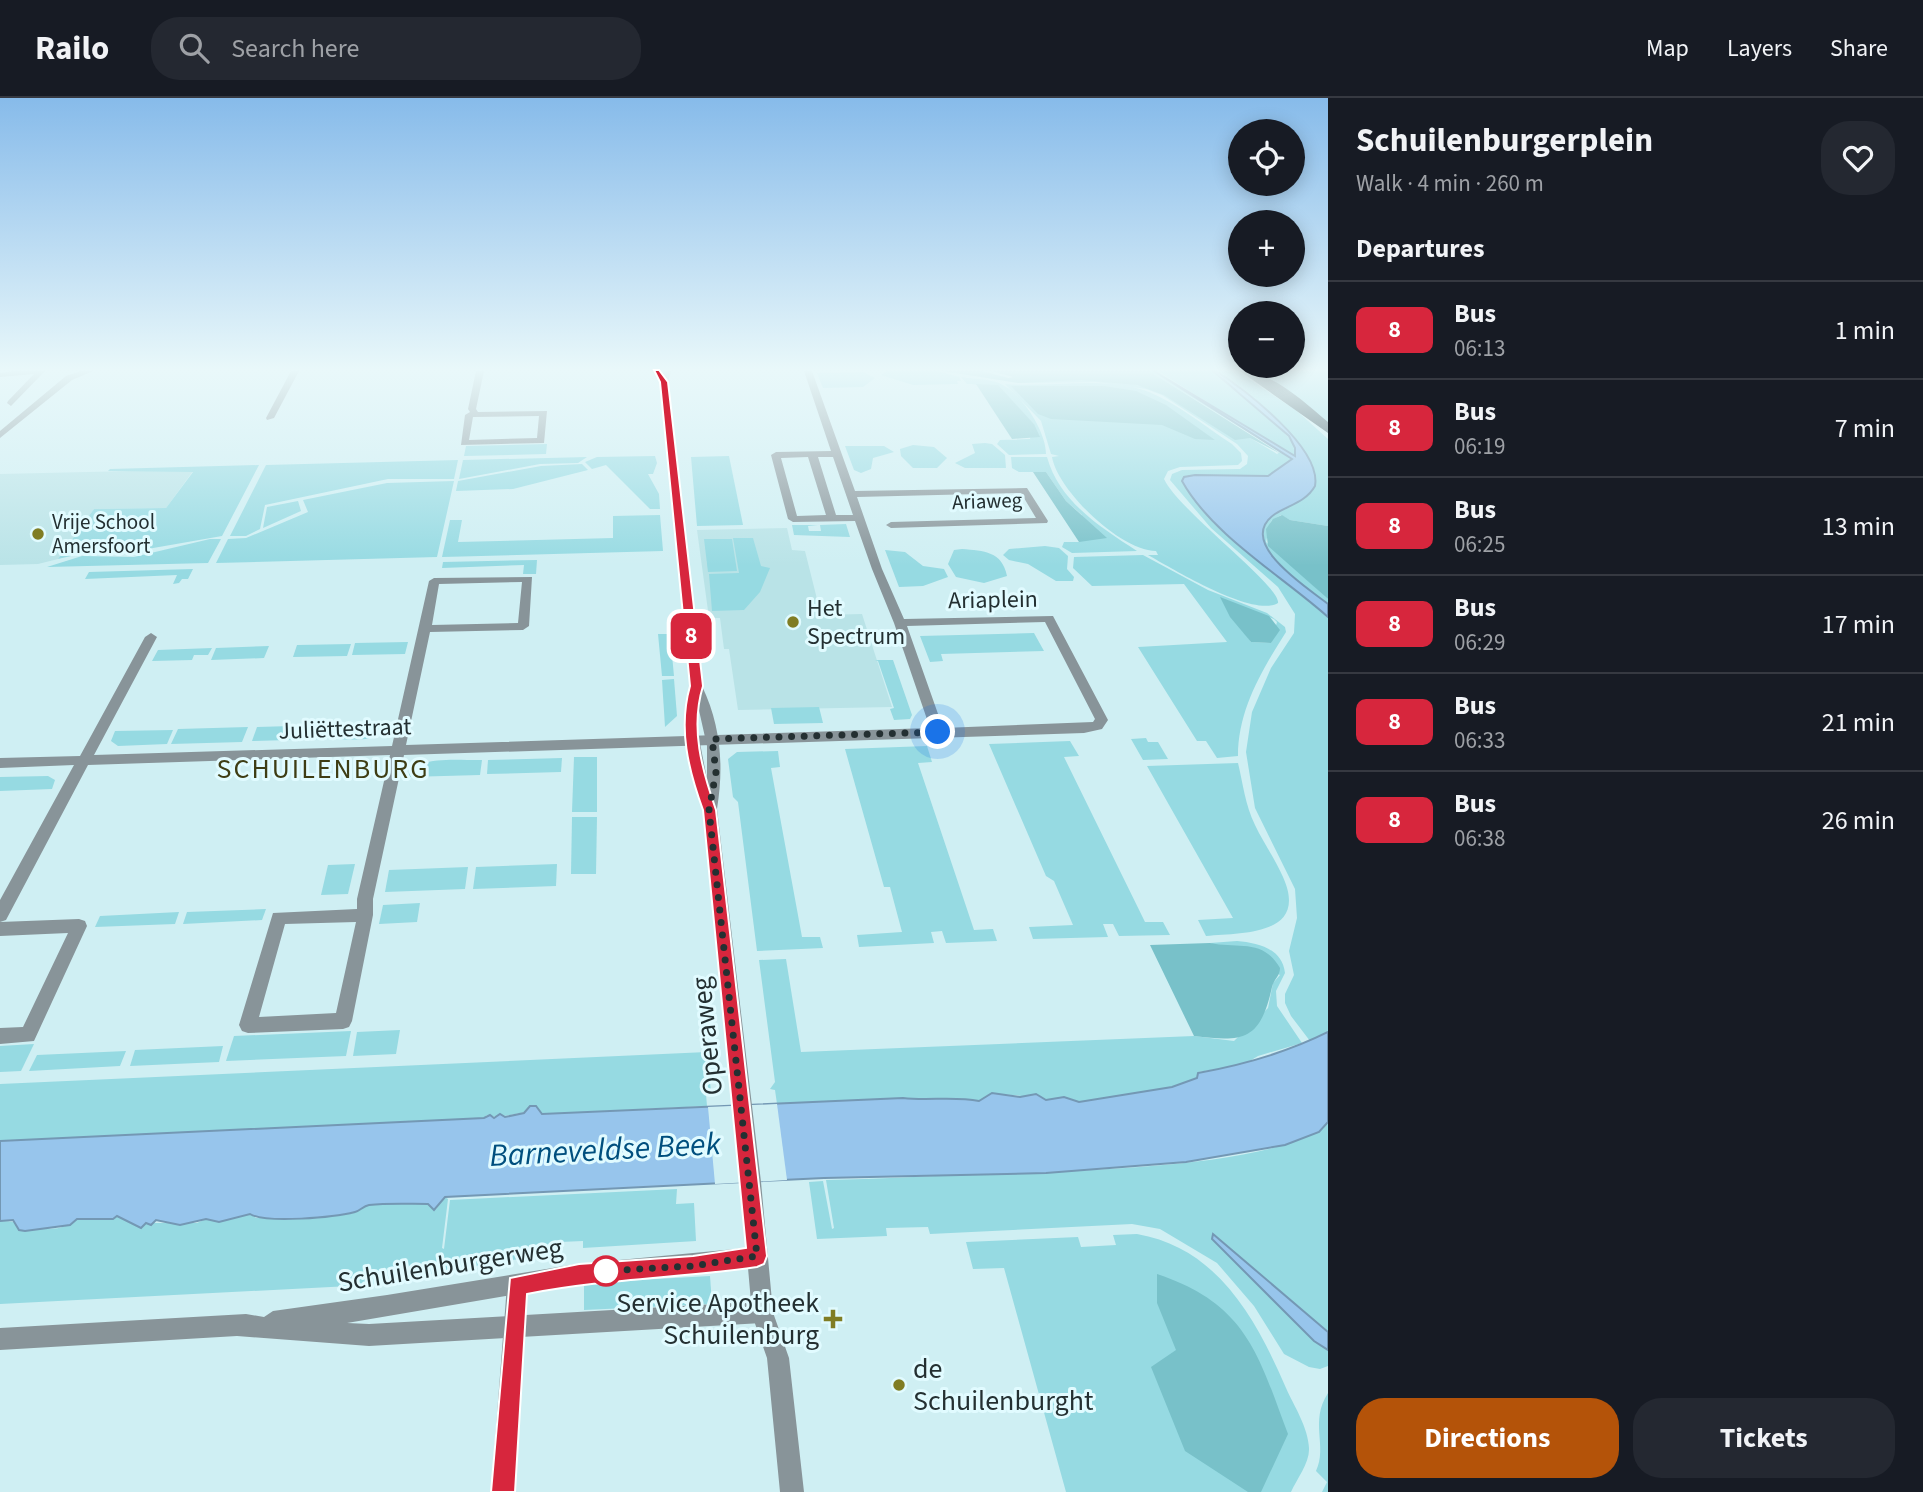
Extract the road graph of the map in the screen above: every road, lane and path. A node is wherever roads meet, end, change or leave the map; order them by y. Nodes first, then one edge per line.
1 (465, 436) edge
2 (542, 436) edge
3 (670, 436) edge
4 (829, 436) edge
5 (812, 454) junction
6 (835, 454) junction
7 (851, 494) junction
8 (832, 518) junction
9 (860, 518) junction
10 (891, 525) dead end
11 (900, 623) junction
12 (425, 629) junction
13 (151, 637) dead end
14 (696, 686) junction
15 (938, 732) junction
16 (712, 739) junction
17 (692, 740) junction
18 (398, 750) junction
19 (85, 760) junction
20 (0, 763) edge
21 (709, 810) junction
22 (0, 915) edge
23 (365, 915) junction
24 (0, 929) edge
25 (0, 1036) edge
26 (757, 1256) junction
27 (517, 1286) junction
28 (762, 1312) junction
29 (238, 1326) junction
30 (514, 1326) junction
31 (0, 1339) edge
32 (503, 1492) edge
33 (792, 1492) edge

1 - 2 street
3 - 14 street, Operaweg
4 - 6 street
5 - 6 street
5 - 8 street
5 - 8 street
6 - 7 street
7 - 9 street
7 - 10 street, Ariaweg
8 - 9 street
9 - 11 street
11 - 15 street
11 - 15 street, Ariaplein
12 - 12 street
12 - 18 street
13 - 19 street
14 - 16 street, Operaweg
14 - 17 street, Operaweg
15 - 16 street
16 - 17 street, Juliëttestraat
16 - 21 street, Operaweg
17 - 18 street, Juliëttestraat
17 - 21 street, Operaweg
18 - 19 street, Juliëttestraat
18 - 23 street
19 - 20 street, Juliëttestraat
19 - 22 street
21 - 26 street, Operaweg
23 - 23 street
24 - 25 street
26 - 27 street, Schuilenburgerweg
26 - 28 street, Operaweg
27 - 29 street, Schuilenburgerweg
27 - 30 street
28 - 30 street, Schuilenburgerweg
28 - 33 street, Operaweg
29 - 30 street, Schuilenburgerweg
29 - 31 street, Schuilenburgerweg
30 - 32 street

